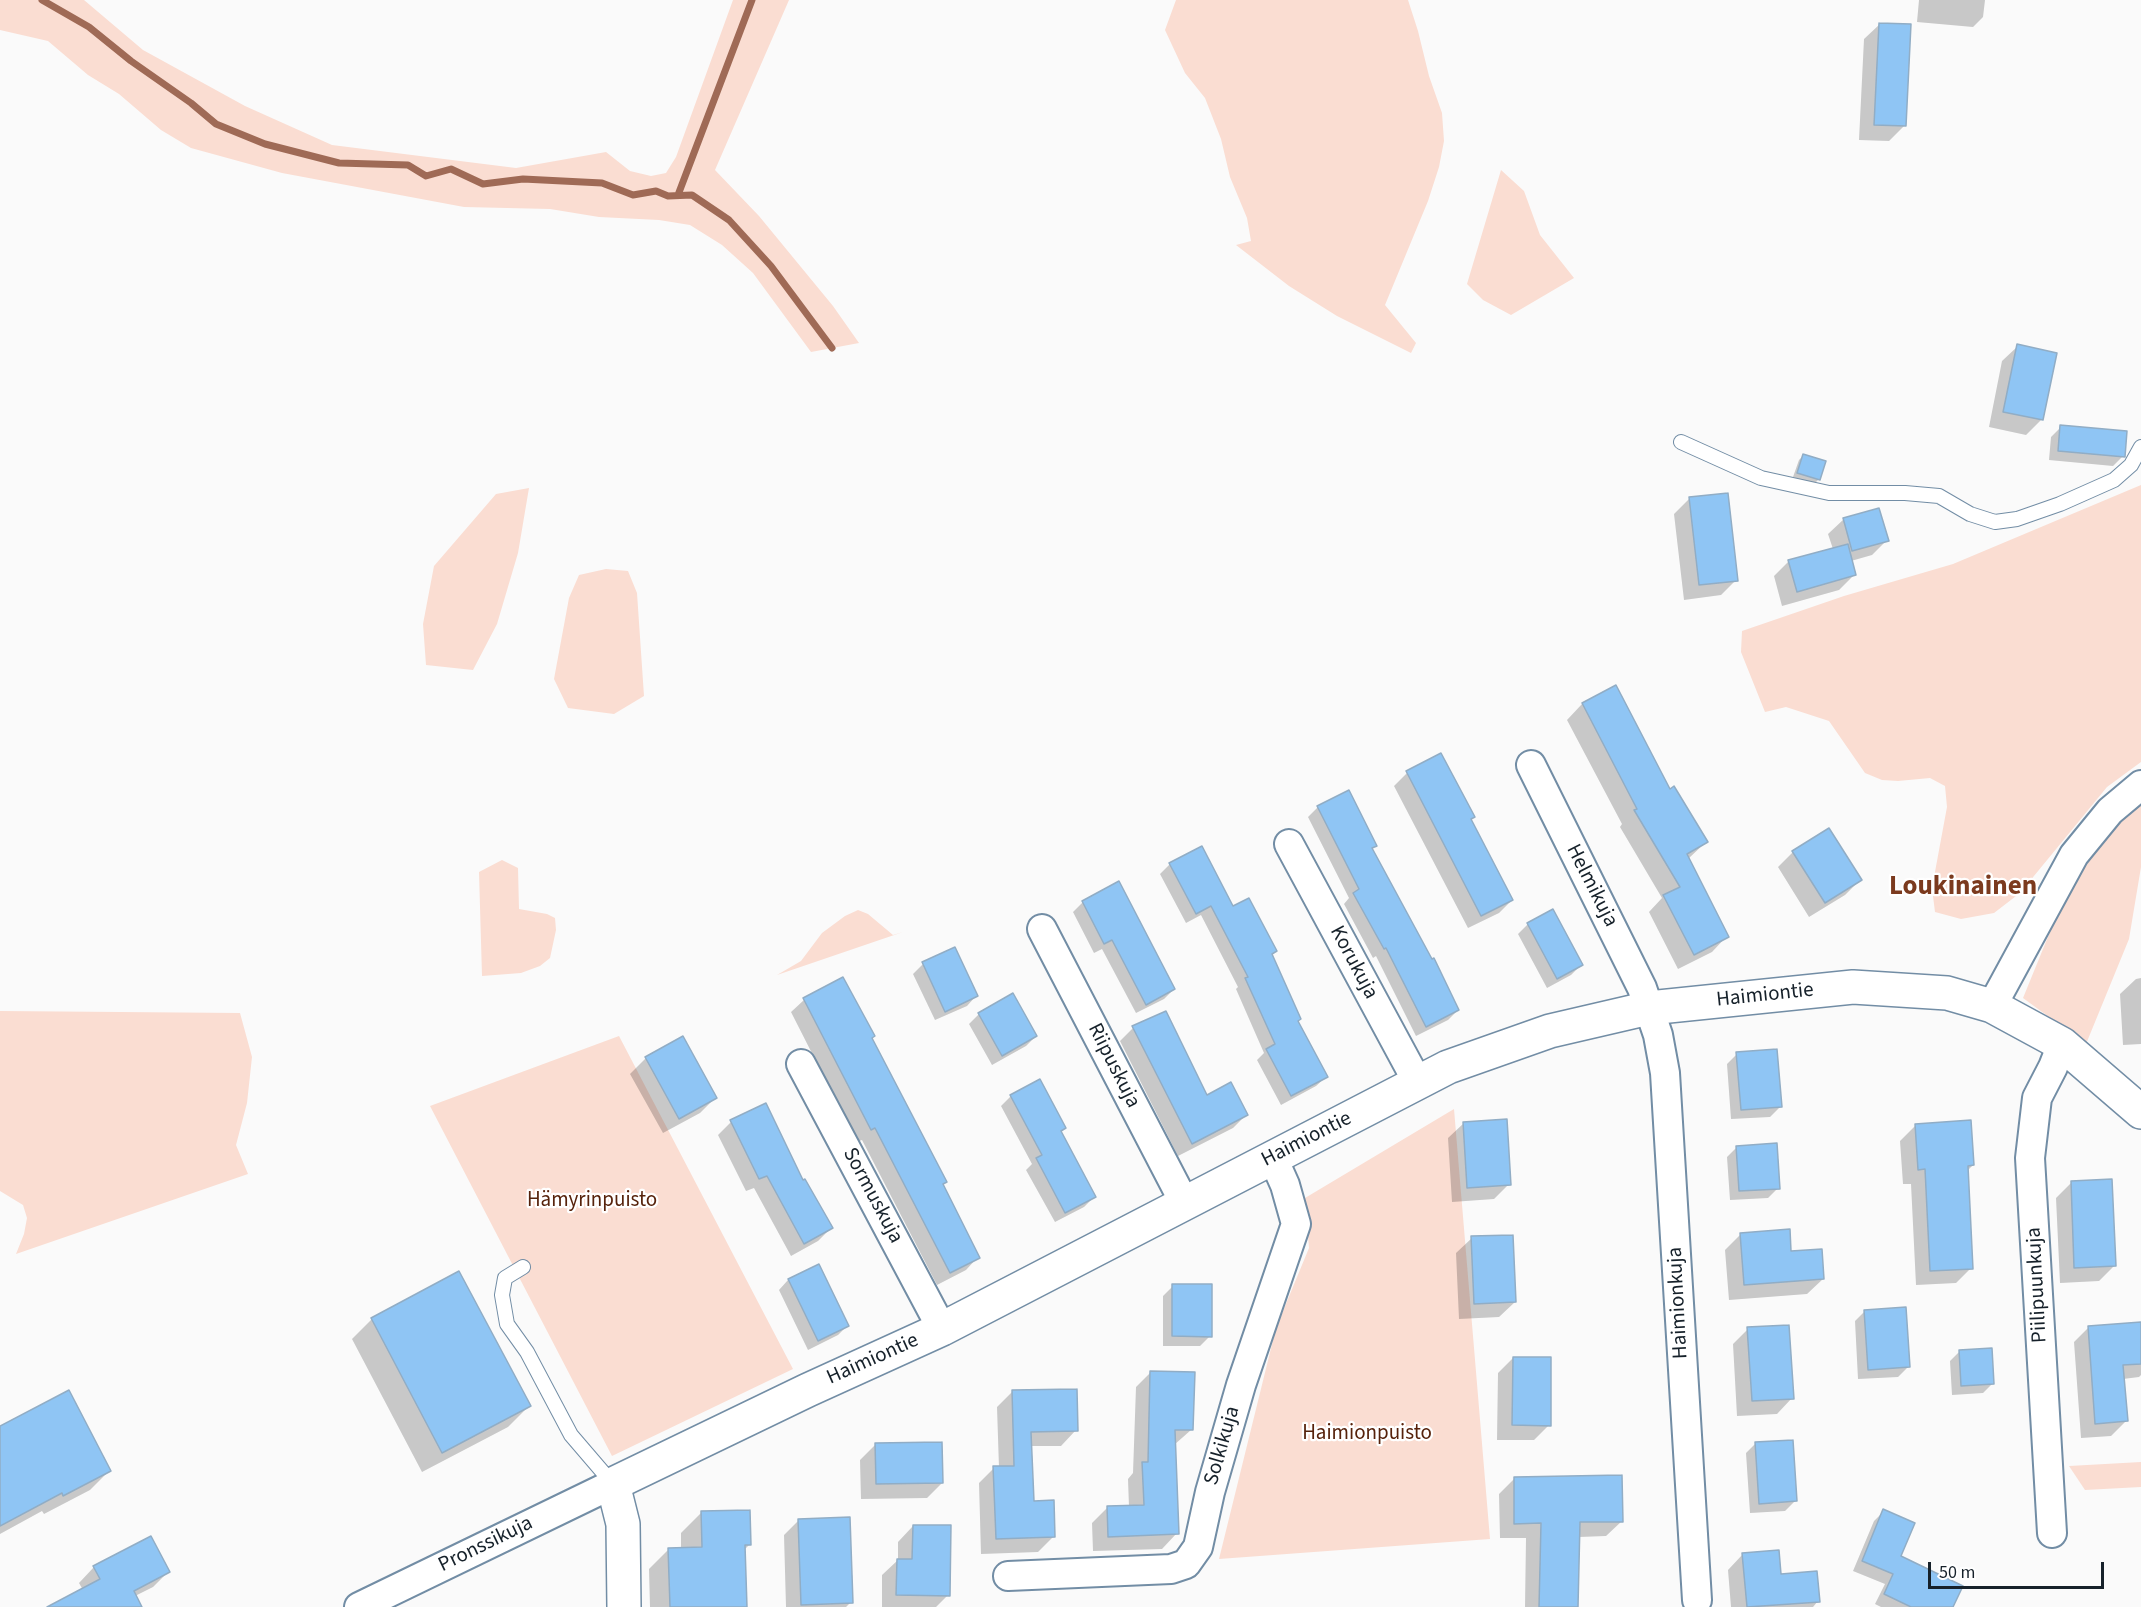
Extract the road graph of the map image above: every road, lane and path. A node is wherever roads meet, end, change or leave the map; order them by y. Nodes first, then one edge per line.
1 (1681, 442) dead end
2 (2141, 447) edge
3 (1531, 765) dead end
4 (2141, 785) edge
5 (1289, 843) dead end
6 (1042, 929) dead end
7 (1992, 1006) junction
8 (1649, 1008) junction
9 (2062, 1044) junction
10 (801, 1064) dead end
11 (1418, 1083) junction
12 (2141, 1112) edge
13 (1273, 1158) junction
14 (1185, 1204) junction
15 (523, 1267) dead end
16 (942, 1329) junction
17 (613, 1484) junction
18 (2052, 1533) dead end
19 (1008, 1576) dead end
20 (1696, 1600) dead end
21 (358, 1607) edge
22 (624, 1607) edge

1 - 2 lane
3 - 8 street, Helmikuja
4 - 7 street
5 - 11 street, Korukuja
6 - 14 street, Riipuskuja
7 - 8 street, Haimiontie
7 - 9 street, Haimiontie
8 - 11 street, Haimiontie
8 - 20 street, Haimionkuja
9 - 12 street, Haimiontie
9 - 18 street, Piilipuunkuja
10 - 16 street, Sormuskuja
11 - 13 street, Haimiontie
13 - 14 street, Haimiontie
13 - 19 street, Solkikuja
14 - 16 street, Haimiontie
15 - 17 lane
16 - 17 street, Haimiontie
17 - 21 street, Pronssikuja
17 - 22 street

